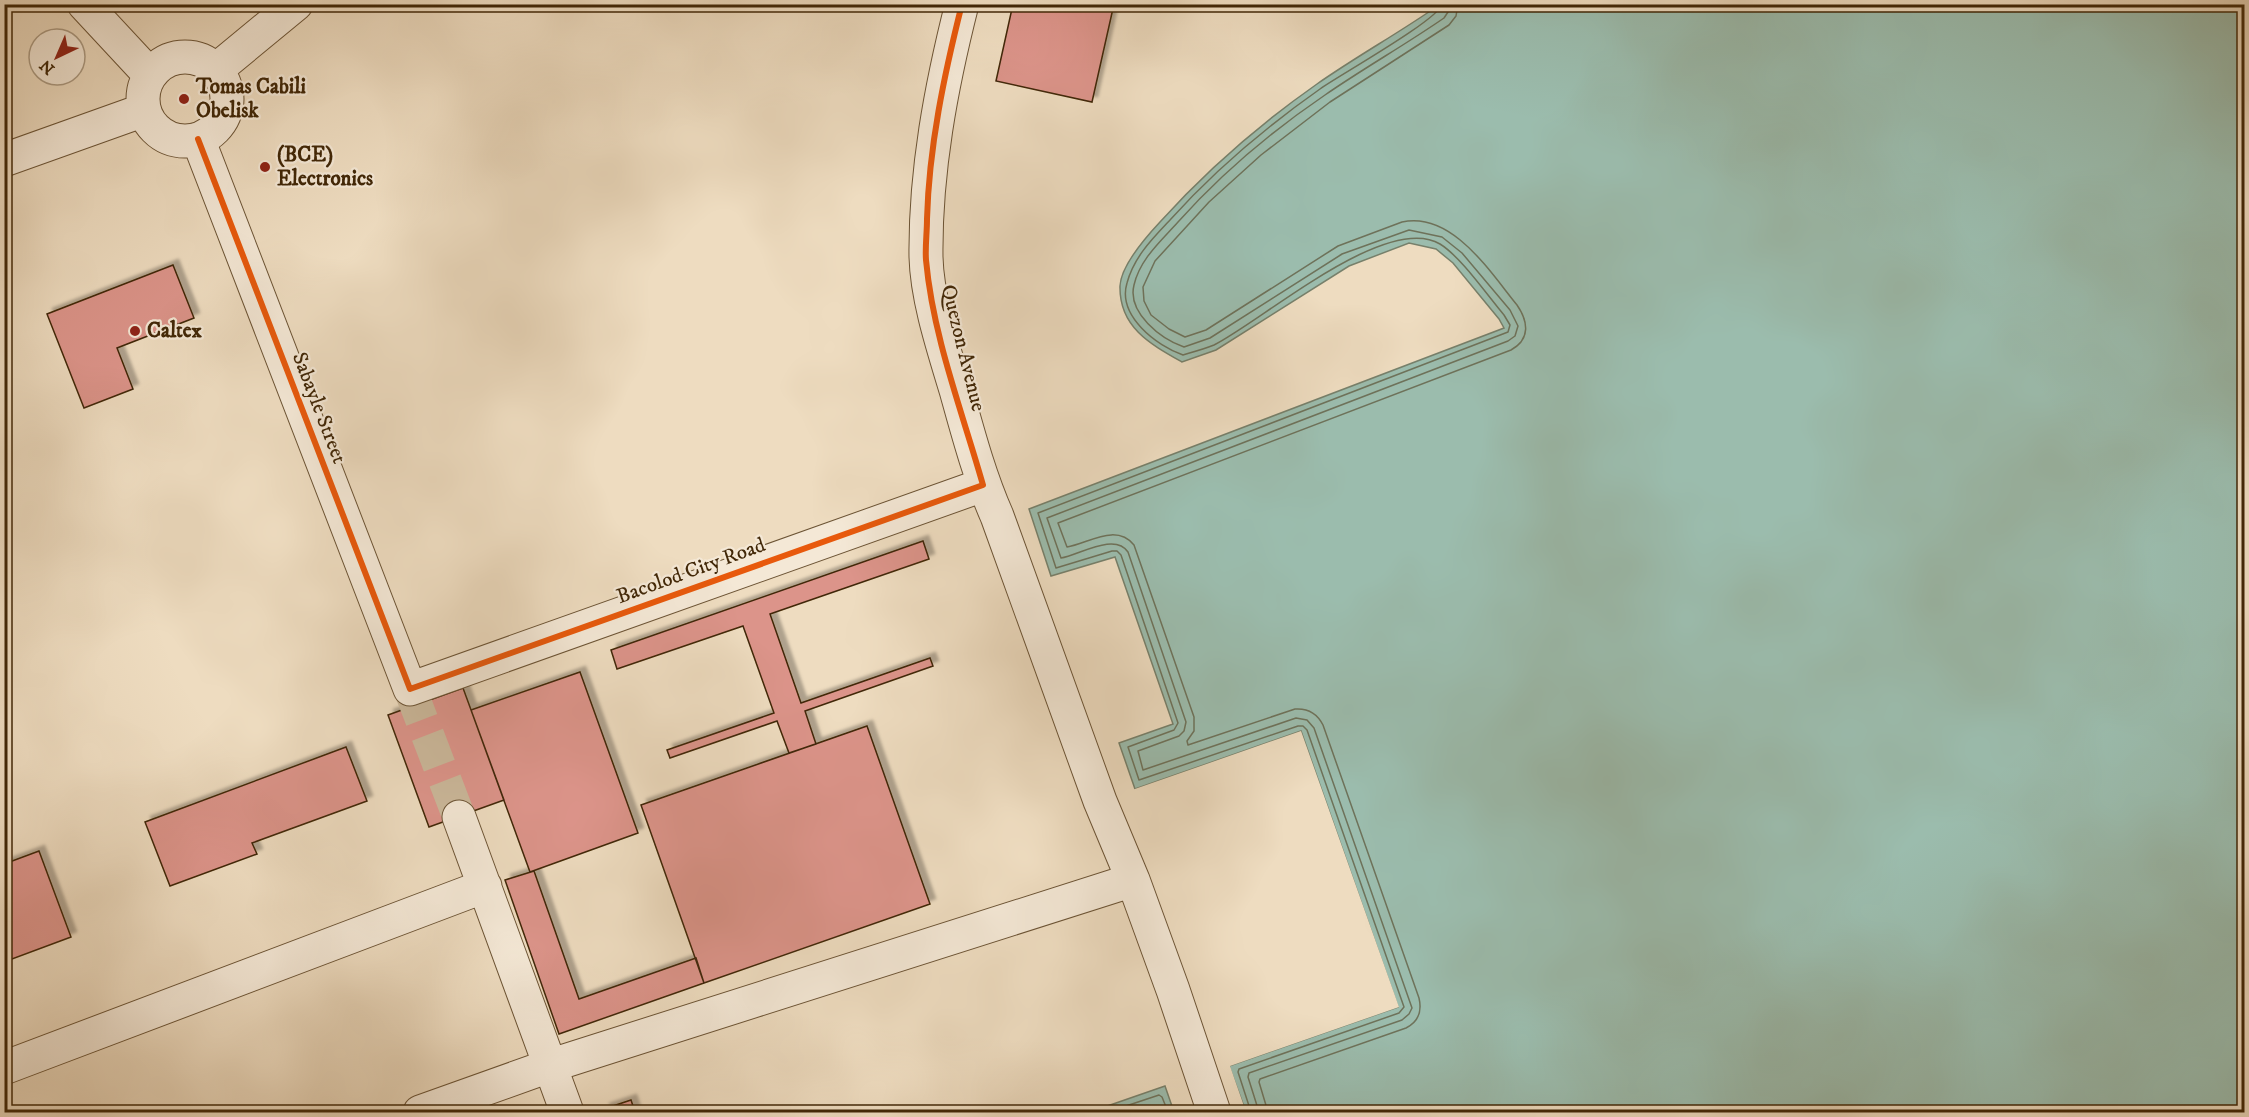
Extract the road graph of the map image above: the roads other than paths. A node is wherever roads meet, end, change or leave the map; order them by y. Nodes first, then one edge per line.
1 (84, 4) edge
2 (296, 4) edge
3 (962, 4) edge
4 (216, 70) junction
5 (150, 75) junction
6 (144, 110) junction
7 (198, 139) junction
8 (4, 160) edge
9 (983, 484) junction
10 (410, 689) joint
11 (459, 817) tunnel mouth
12 (1133, 880) junction
13 (485, 886) junction
14 (549, 1066) junction
15 (4, 1068) edge
16 (420, 1113) edge
17 (567, 1113) edge
18 (1214, 1113) edge

1 - 5 street
2 - 4 street
3 - 9 street, Quezon Avenue
4 - 5 street
4 - 7 street
5 - 6 street
6 - 7 street
6 - 8 street
7 - 10 street, Sabayle Street
9 - 10 street, Bacolod City Road
9 - 12 street, Quezon Avenue
11 - 13 street
12 - 14 street
12 - 18 street, Quezon Avenue
13 - 14 street
13 - 15 street
14 - 16 street
14 - 17 street

